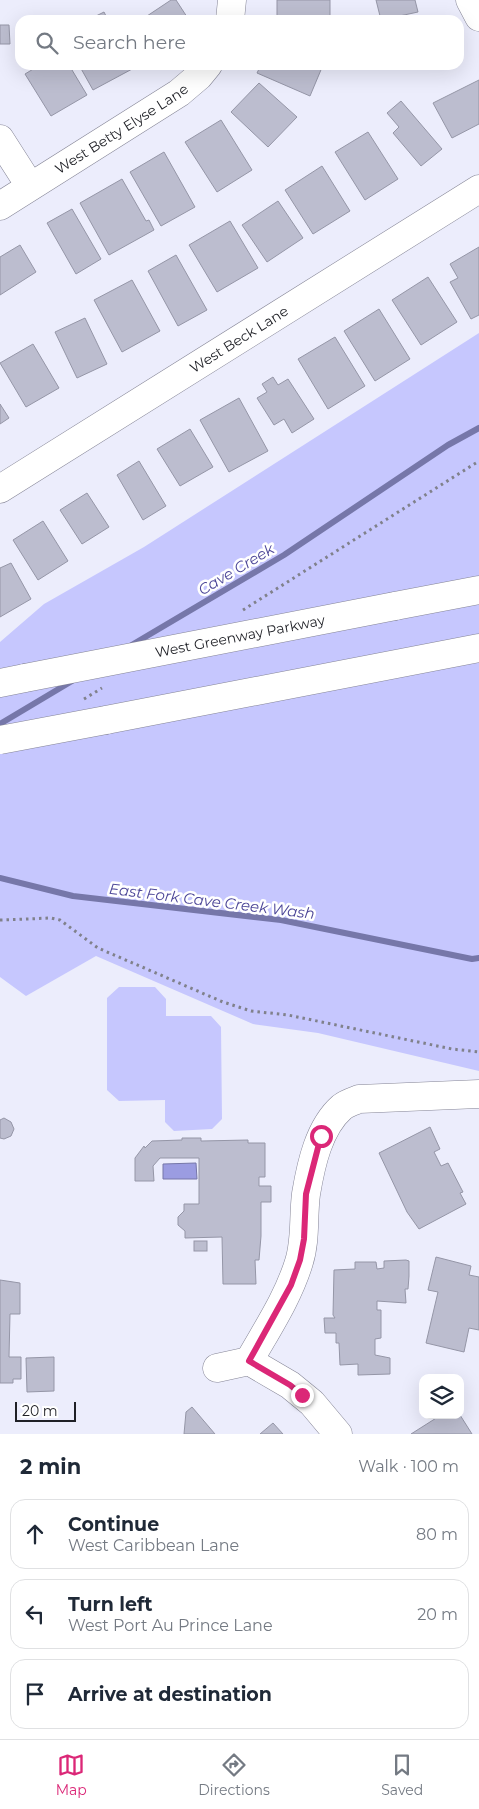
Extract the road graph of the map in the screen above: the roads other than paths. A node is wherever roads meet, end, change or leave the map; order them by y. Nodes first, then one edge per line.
1 (232, 0) edge
2 (470, 0) edge
3 (230, 15) edge
4 (479, 17) edge
5 (204, 70) edge
6 (0, 139) edge
7 (30, 186) junction
8 (479, 189) edge
9 (0, 206) edge
10 (0, 489) edge
11 (479, 590) edge
12 (479, 648) edge
13 (12, 681) edge
14 (0, 740) edge
15 (479, 1094) edge
16 (249, 1361) junction
17 (217, 1368) dead end
18 (338, 1434) edge

1 - 3 street
2 - 4 street
5 - 7 street, West Betty Elyse Lane
6 - 7 street
7 - 9 street, West Betty Elyse Lane
8 - 10 street, West Beck Lane
11 - 13 street, West Greenway Parkway, bridge
12 - 14 street, bridge
15 - 16 street
16 - 17 street
16 - 18 street

